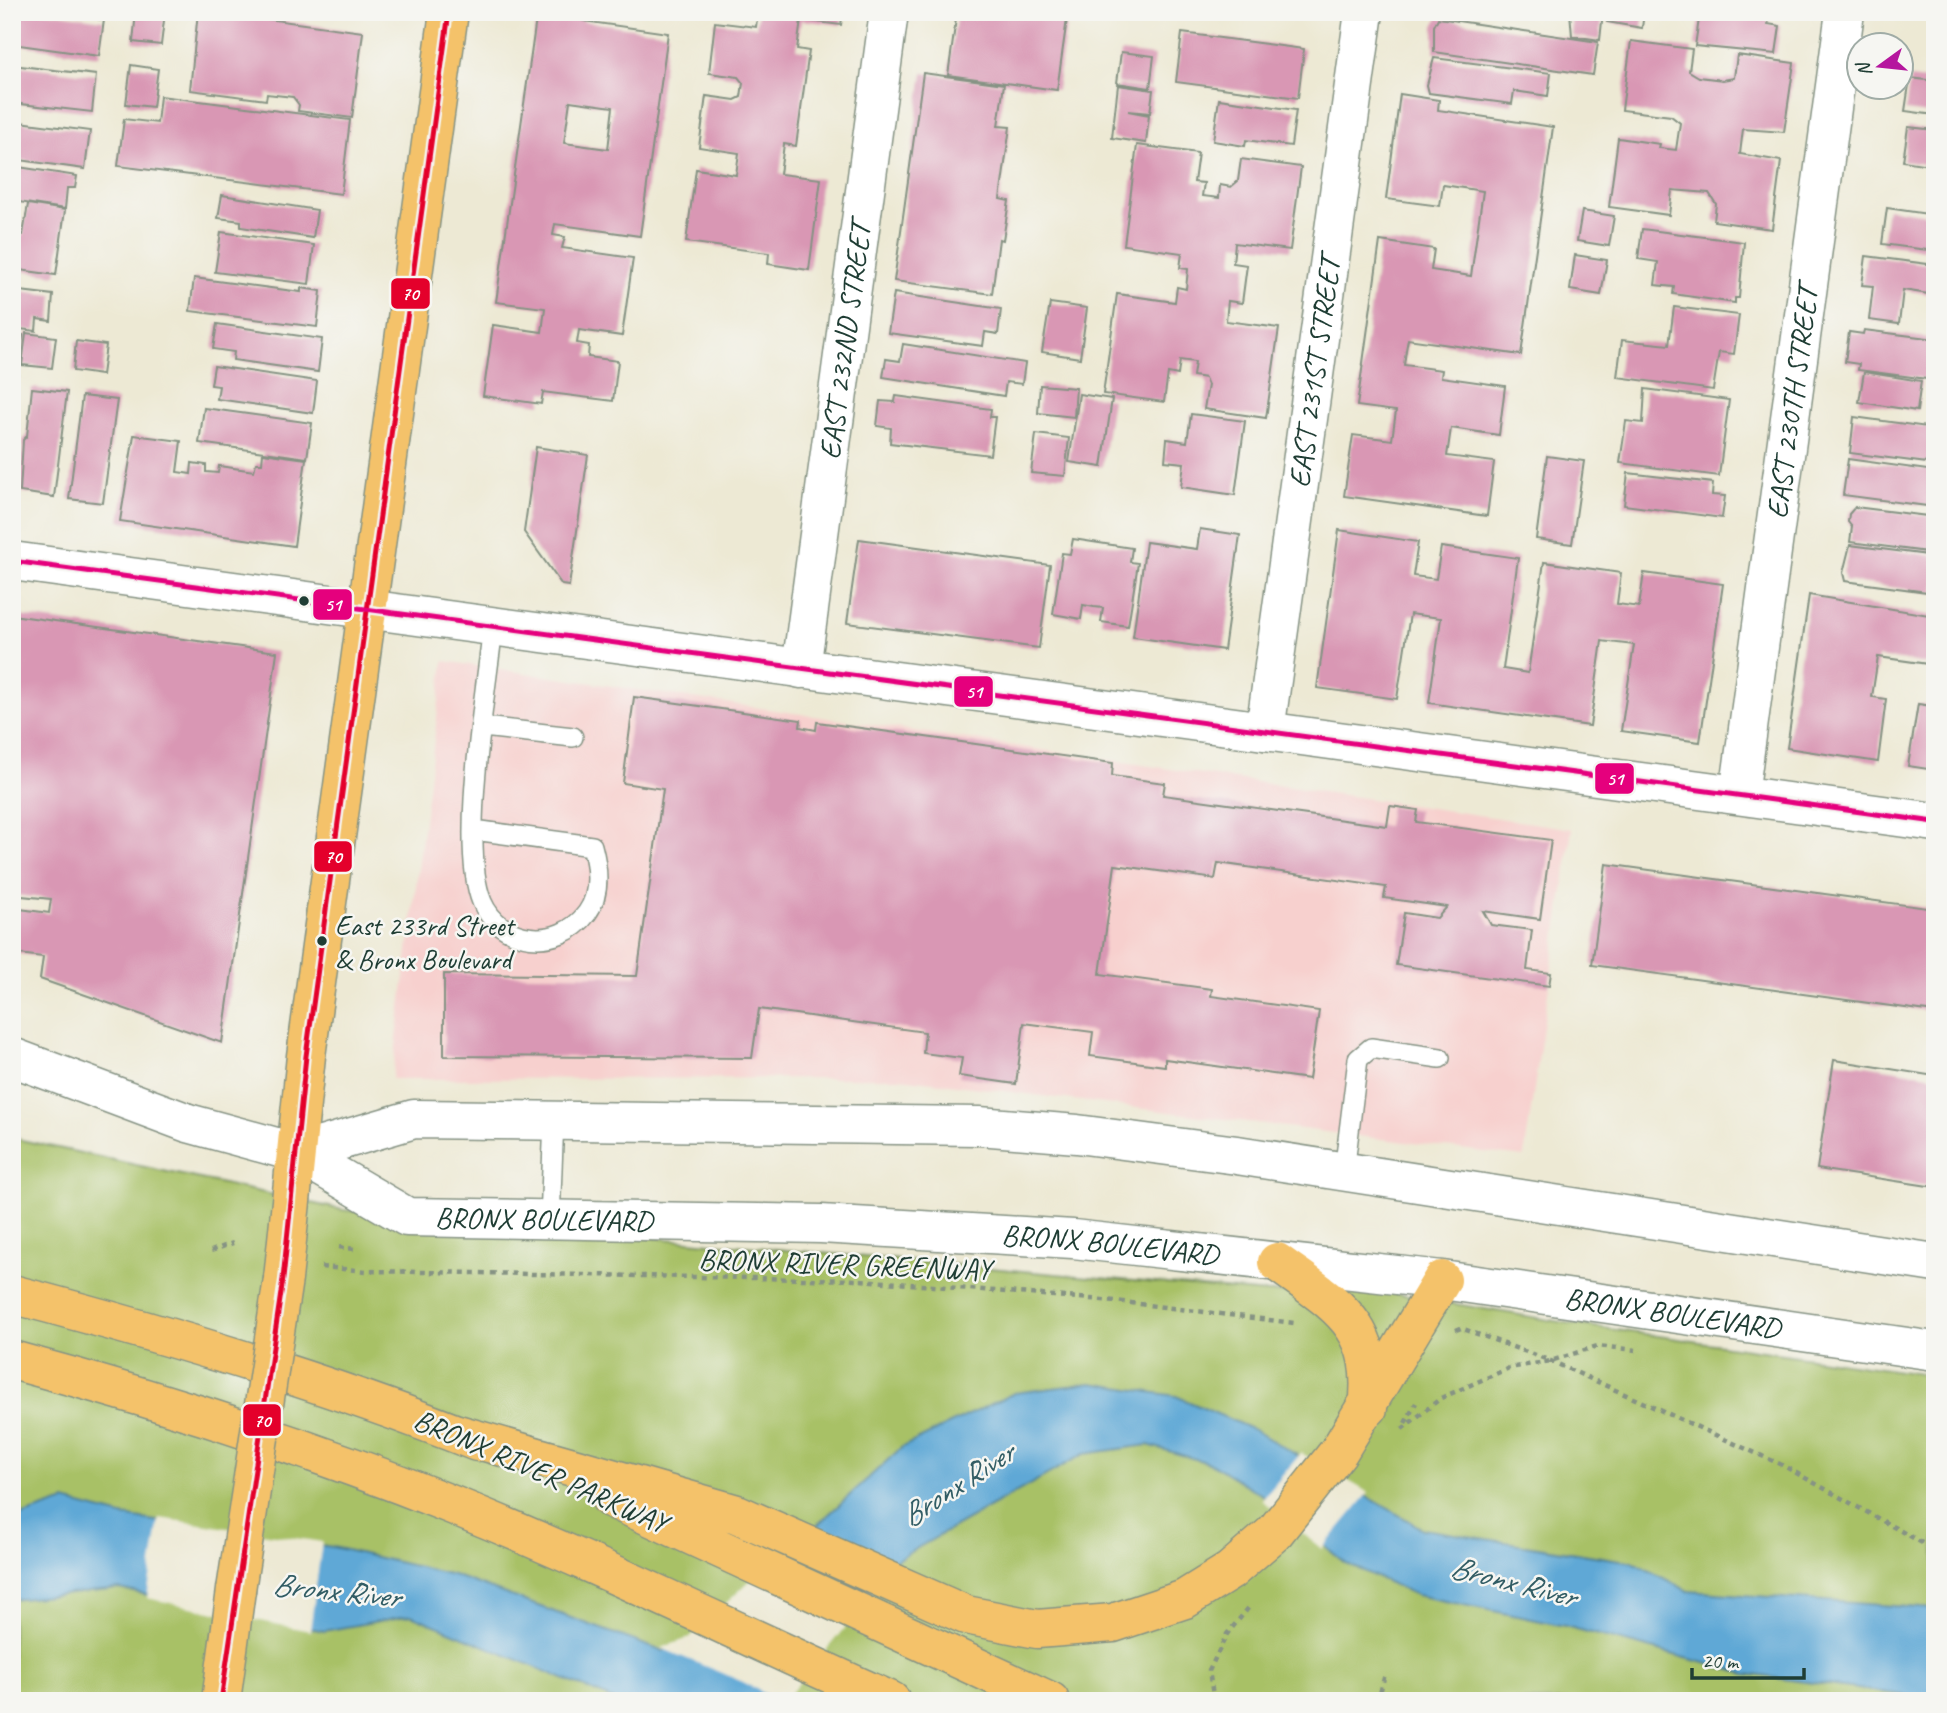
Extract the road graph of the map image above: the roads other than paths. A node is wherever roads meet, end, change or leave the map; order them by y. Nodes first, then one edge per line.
1 (449, 12) edge
2 (889, 12) edge
3 (1364, 12) edge
4 (1845, 12) edge
5 (12, 561) edge
6 (367, 611) junction
7 (493, 627) junction
8 (801, 669) junction
9 (483, 727) junction
10 (1265, 731) junction
11 (573, 737) dead end
12 (1739, 795) junction
13 (1935, 822) edge
14 (474, 830) junction
15 (12, 1056) edge
16 (1440, 1058) dead end
17 (554, 1119) junction
18 (298, 1153) junction
19 (1344, 1172) junction
20 (550, 1220) junction
21 (1277, 1262) junction
22 (1935, 1263) edge
23 (1442, 1280) junction
24 (12, 1294) edge
25 (1935, 1351) edge
26 (12, 1360) edge
27 (1368, 1408) junction
28 (454, 1433) junction
29 (221, 1701) edge
30 (891, 1701) edge
31 (1050, 1701) edge

1 - 6 main road
2 - 8 street, EAST 232ND STREET
3 - 10 street, EAST 231ST STREET
4 - 12 street, EAST 230TH STREET
5 - 6 street
6 - 7 street
6 - 18 main road
7 - 8 street
7 - 9 lane
8 - 10 street
9 - 11 lane
9 - 14 lane
10 - 12 street
12 - 13 street
14 - 14 lane
15 - 18 street, BRONX BOULEVARD
16 - 19 lane
17 - 18 street
17 - 19 street
17 - 20 lane
18 - 20 street, BRONX BOULEVARD
18 - 29 main road, bridge
19 - 22 street
20 - 21 street, BRONX BOULEVARD
21 - 23 street, BRONX BOULEVARD
21 - 27 main road
23 - 25 street, BRONX BOULEVARD
23 - 27 main road
24 - 28 main road, BRONX RIVER PARKWAY
26 - 30 main road
27 - 28 main road
28 - 31 main road, BRONX RIVER PARKWAY

